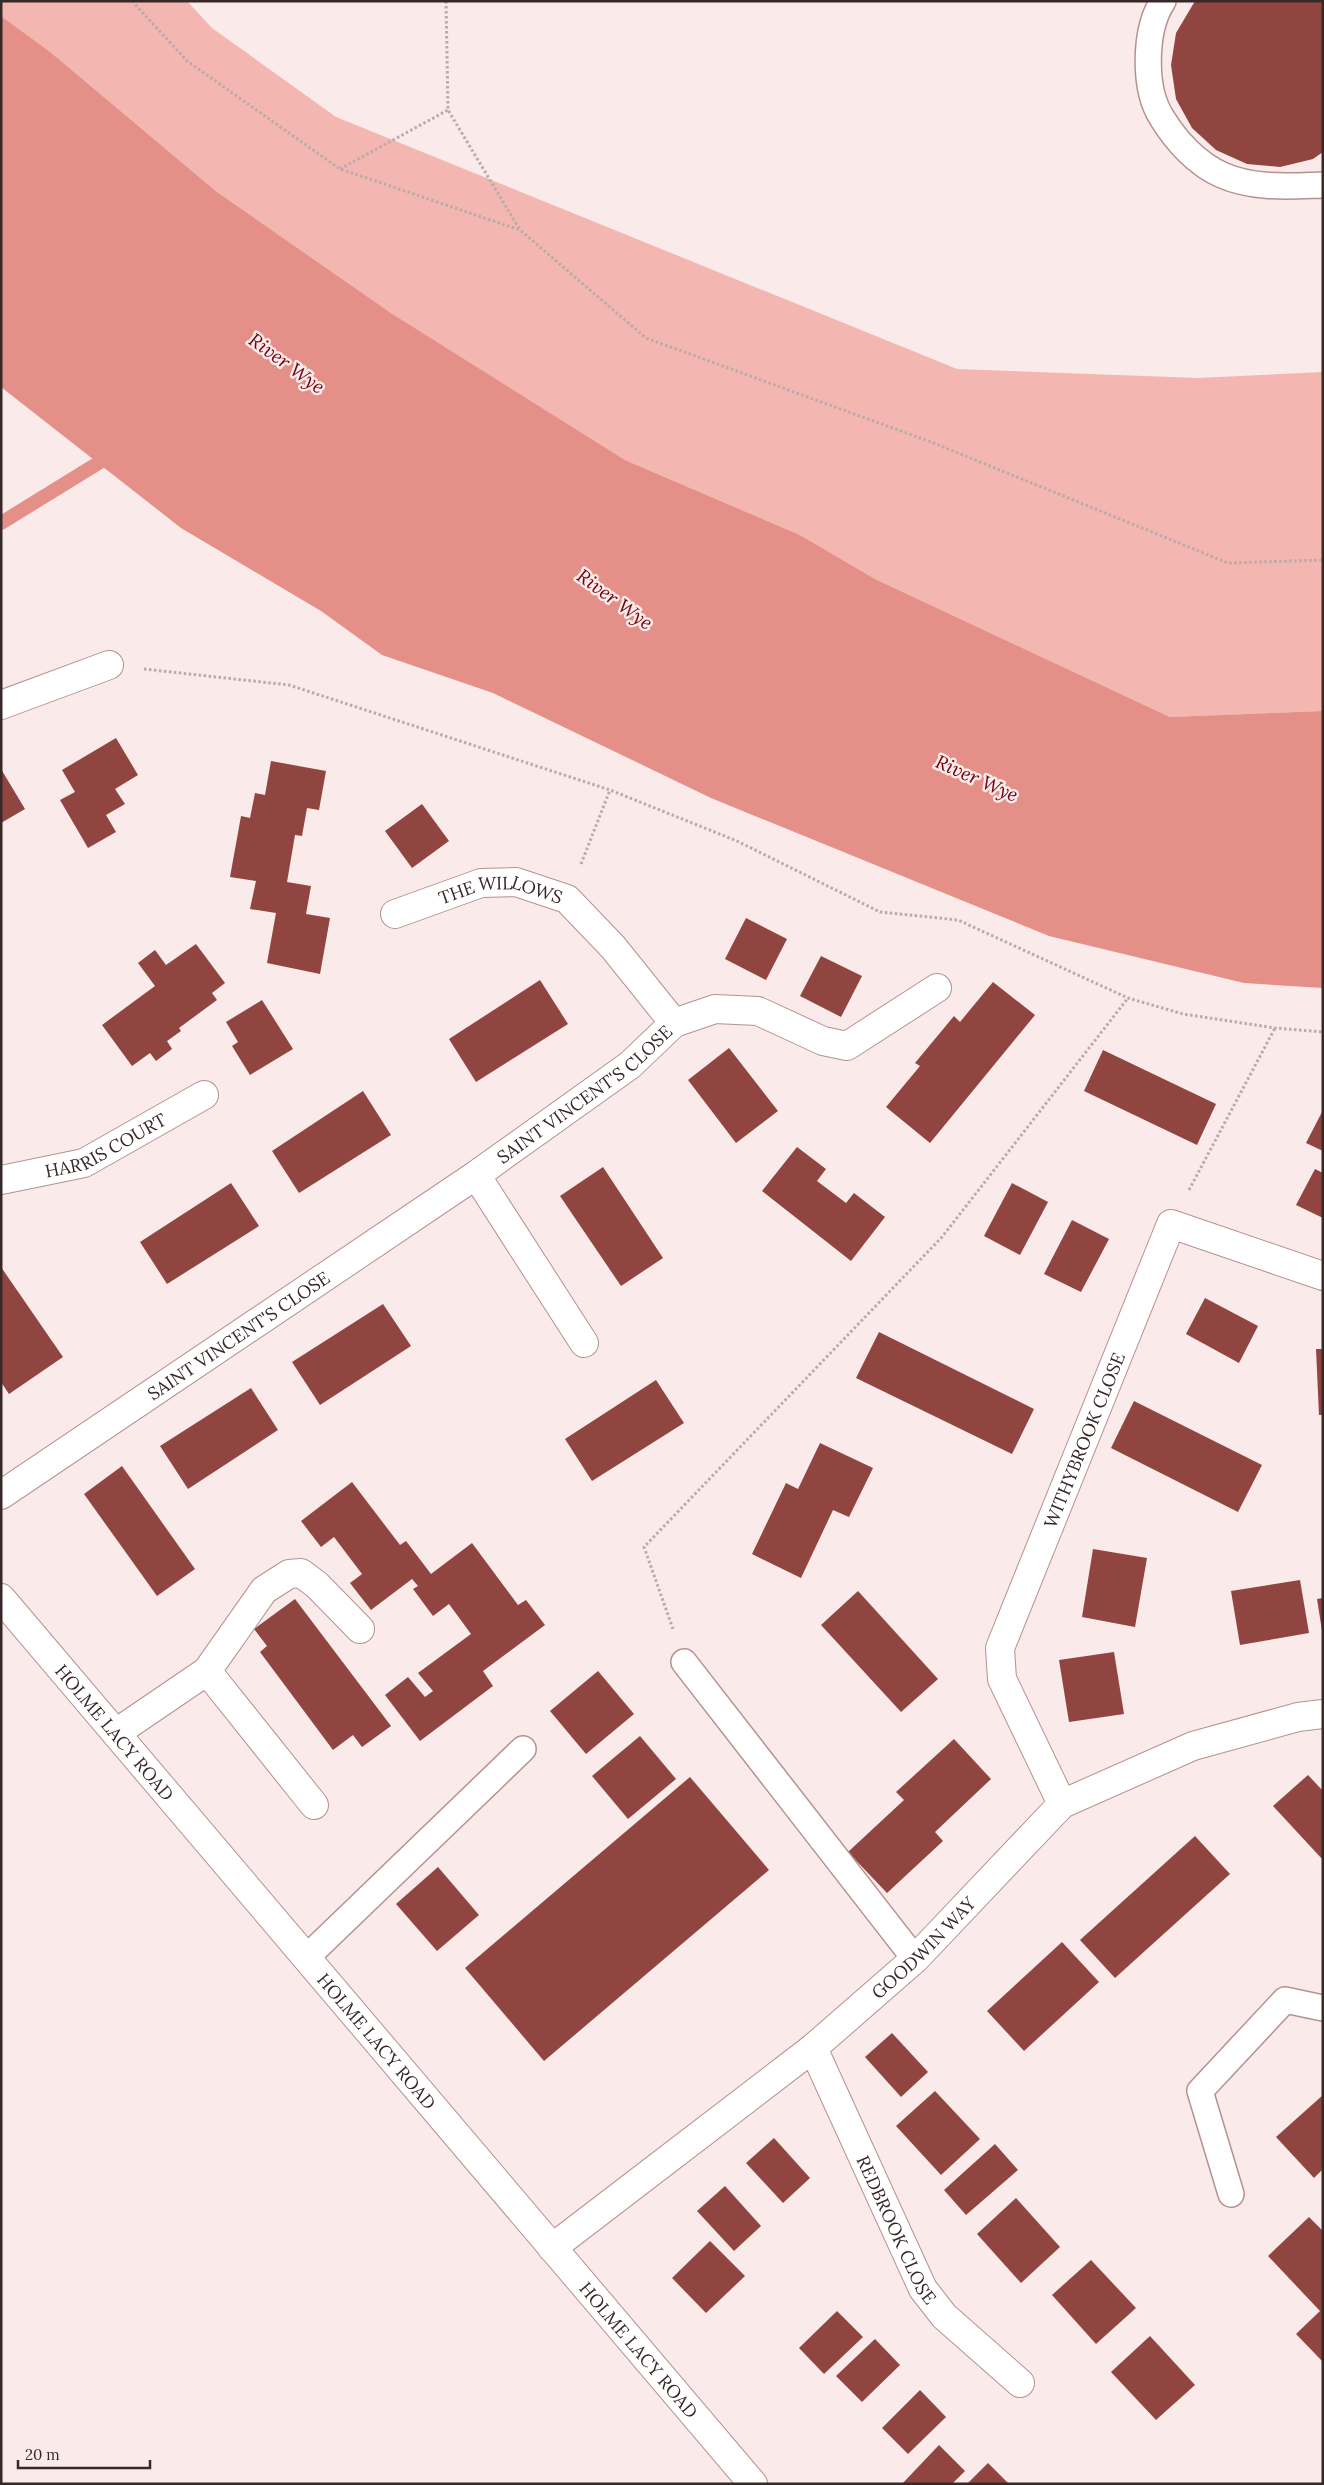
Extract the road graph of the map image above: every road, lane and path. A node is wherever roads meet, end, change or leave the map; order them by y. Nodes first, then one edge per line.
1 (132, 1) edge
2 (446, 1) edge
3 (1162, 1) edge
4 (448, 110) junction
5 (340, 169) junction
6 (1323, 185) edge
7 (520, 230) junction
8 (1323, 560) edge
9 (109, 665) joint
10 (1, 704) edge
11 (610, 790) junction
12 (567, 899) junction
13 (395, 914) dead end
14 (937, 988) dead end
15 (1128, 998) junction
16 (674, 1022) junction
17 (1275, 1028) junction
18 (1323, 1032) edge
19 (204, 1095) dead end
20 (476, 1175) junction
21 (1, 1180) edge
22 (1171, 1224) junction
23 (1323, 1276) edge
24 (584, 1343) dead end
25 (3, 1490) edge
26 (1, 1598) edge
27 (360, 1629) dead end
28 (684, 1662) joint
29 (207, 1670) junction
30 (1323, 1714) edge
31 (116, 1733) junction
32 (524, 1748) dead end
33 (1062, 1804) junction
34 (314, 1805) dead end
35 (306, 1958) junction
36 (914, 1958) junction
37 (1323, 2008) edge
38 (813, 2048) junction
39 (1231, 2194) dead end
40 (552, 2248) junction
41 (1020, 2383) dead end
42 (753, 2484) edge

1 - 5 path
2 - 4 path
3 - 6 lane
4 - 5 path
4 - 7 path
5 - 7 path
7 - 8 path
9 - 10 street
9 - 11 path
11 - 12 path
11 - 15 path
12 - 13 street, THE WILLOWS
12 - 16 street, THE WILLOWS
14 - 16 street, SAINT VINCENT'S CLOSE
15 - 17 path
15 - 28 path
16 - 20 street, SAINT VINCENT'S CLOSE
17 - 18 path
17 - 22 path
19 - 21 street, HARRIS COURT
20 - 24 street
20 - 25 street, SAINT VINCENT'S CLOSE
22 - 23 street
22 - 33 street, WITHYBROOK CLOSE
26 - 31 street, HOLME LACY ROAD
27 - 29 street
28 - 36 lane
29 - 31 street
29 - 34 street
30 - 33 street, GOODWIN WAY
31 - 35 street, HOLME LACY ROAD
32 - 35 lane
33 - 36 street, GOODWIN WAY
35 - 40 street, HOLME LACY ROAD
36 - 38 street, GOODWIN WAY
37 - 39 lane
38 - 40 street, GOODWIN WAY
38 - 41 street, REDBROOK CLOSE
40 - 42 street, HOLME LACY ROAD

